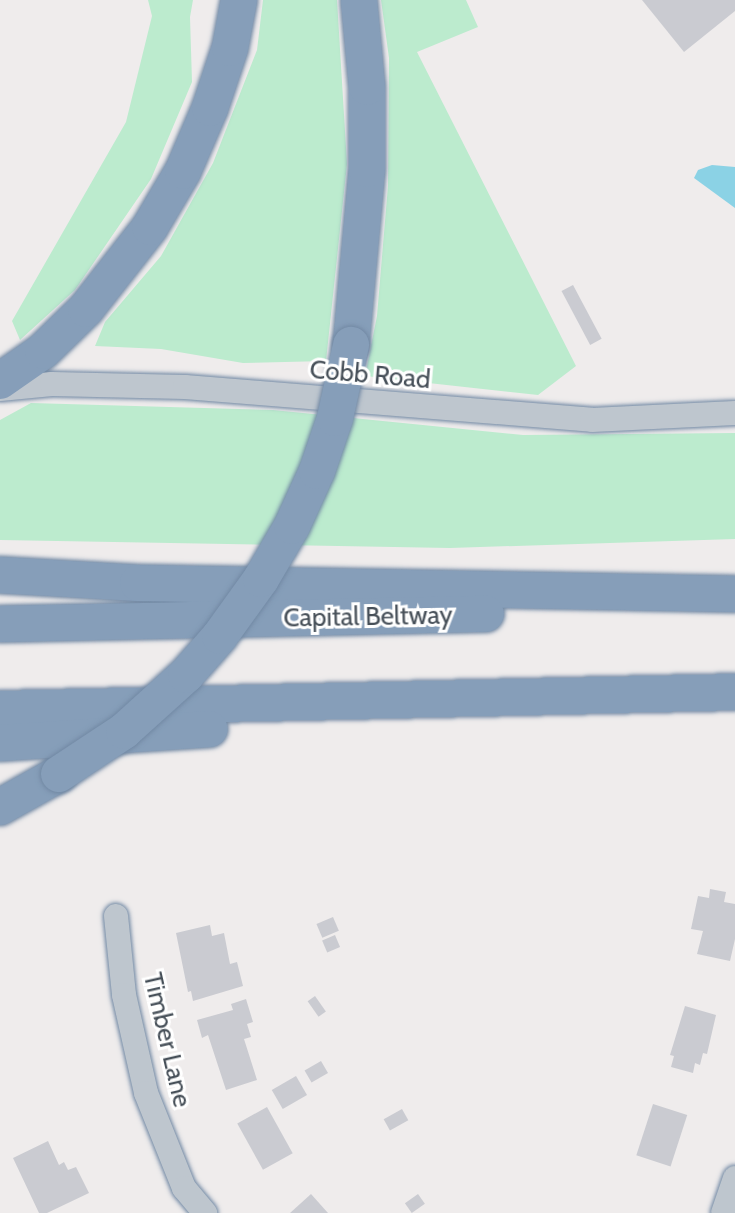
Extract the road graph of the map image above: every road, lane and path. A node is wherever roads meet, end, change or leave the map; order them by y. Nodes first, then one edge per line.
1 (239, 0) edge
2 (359, 0) edge
3 (0, 381) edge
4 (0, 389) edge
5 (735, 413) edge
6 (0, 575) edge
7 (735, 594) edge
8 (735, 606) edge
9 (0, 624) edge
10 (735, 692) edge
11 (607, 697) junction
12 (0, 709) edge
13 (0, 743) edge
14 (0, 807) edge
15 (116, 916) dead end
16 (735, 1178) edge
17 (205, 1213) edge
18 (723, 1213) edge

1 - 3 highway
2 - 14 highway, bridge
4 - 5 street, Cobb Road
6 - 7 highway
8 - 9 highway, Capital Beltway
10 - 11 highway
11 - 12 highway
11 - 13 highway
15 - 17 street, Timber Lane
16 - 18 street

